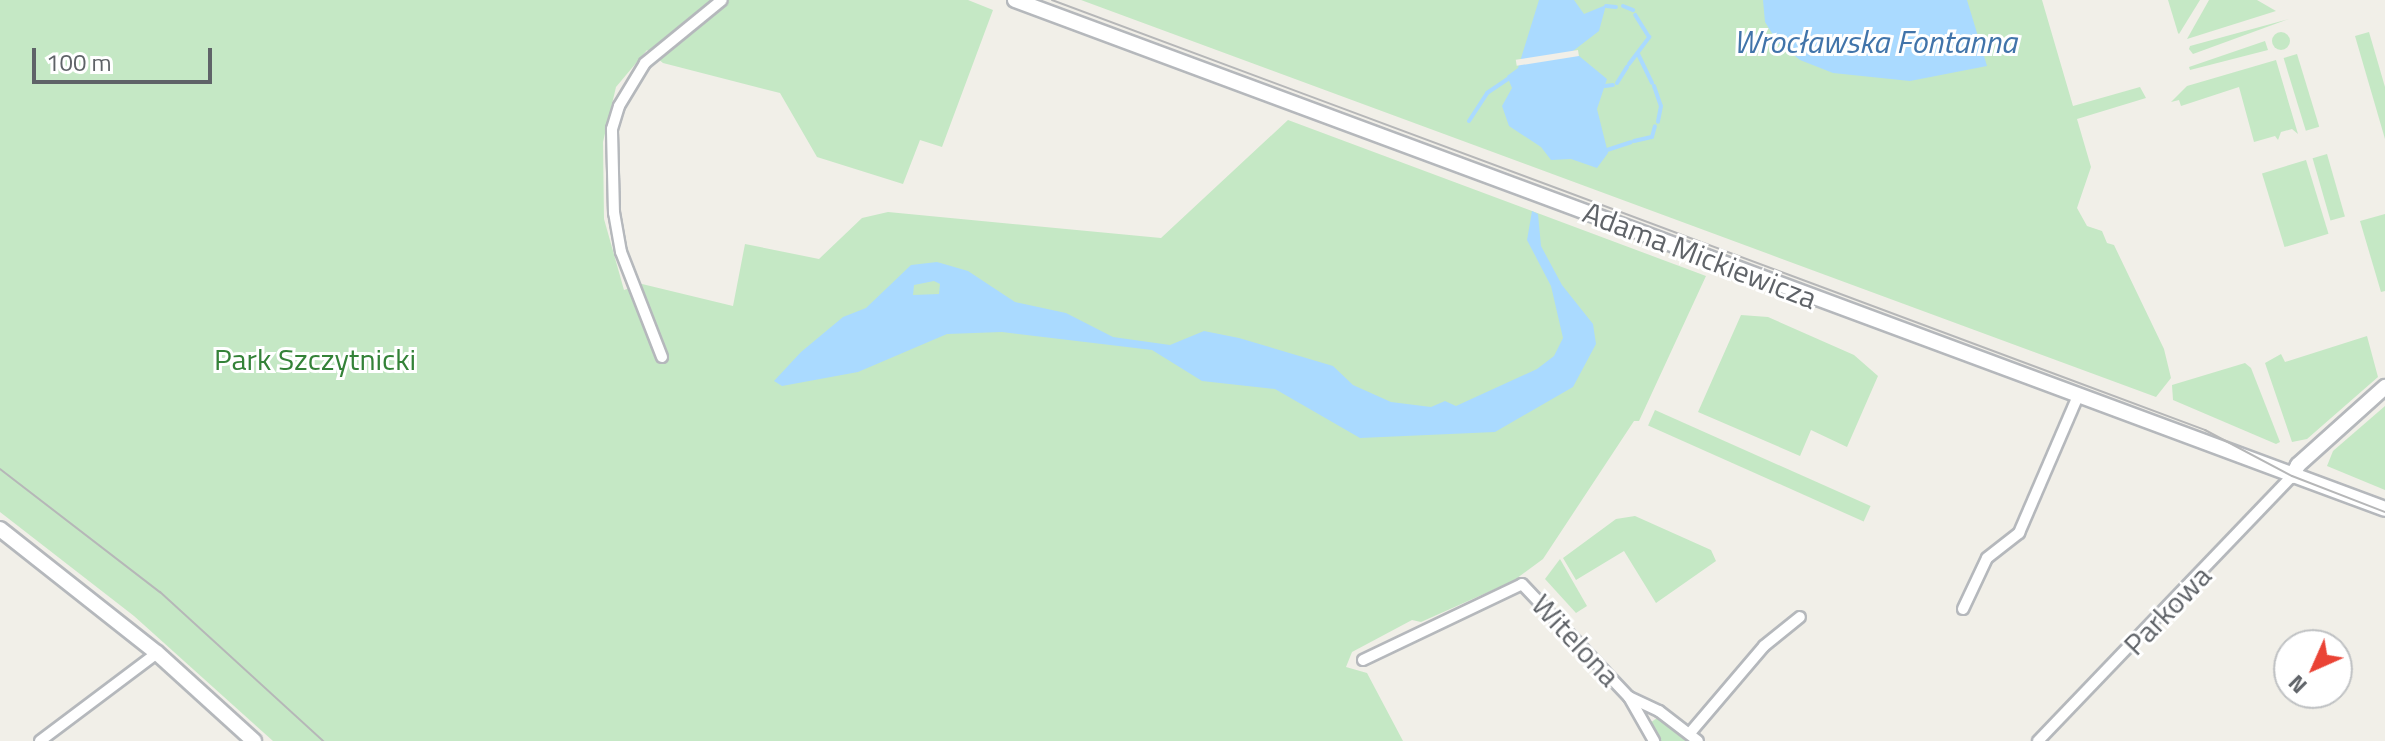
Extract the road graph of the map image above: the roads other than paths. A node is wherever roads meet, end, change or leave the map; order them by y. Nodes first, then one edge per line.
1 (722, 0) edge
2 (1015, 0) edge
3 (662, 357) dead end
4 (2385, 387) edge
5 (2078, 396) junction
6 (2292, 476) junction
7 (2385, 509) edge
8 (0, 529) edge
9 (1963, 609) dead end
10 (1800, 617) dead end
11 (157, 653) junction
12 (1363, 660) dead end
13 (1629, 697) junction
14 (1694, 737) edge
15 (40, 741) edge
16 (254, 741) edge
17 (1654, 741) edge
18 (2038, 741) edge

1 - 3 street
2 - 5 main road, Adama Mickiewicza
4 - 6 main road
5 - 6 main road, Adama Mickiewicza
5 - 9 street
6 - 7 main road, Adama Mickiewicza
6 - 18 street, Parkowa
8 - 11 main road
10 - 14 street, Witelona
11 - 15 street
11 - 16 main road
12 - 13 street, Witelona
13 - 14 street, Witelona
13 - 17 street, Witelona

